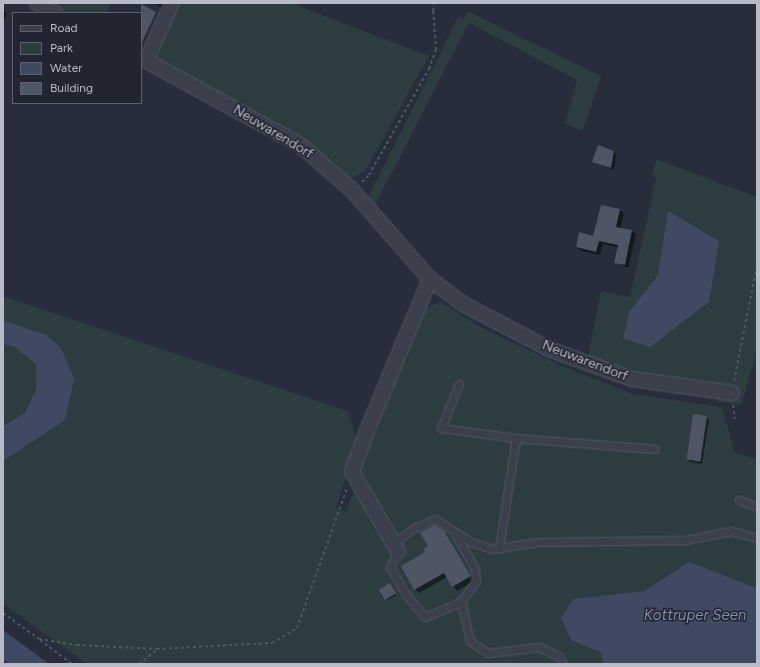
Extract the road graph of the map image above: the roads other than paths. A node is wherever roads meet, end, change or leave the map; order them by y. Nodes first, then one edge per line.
1 (37, 3) edge
2 (172, 3) edge
3 (53, 12) edge
4 (143, 60) edge
5 (430, 280) junction
6 (459, 384) dead end
7 (732, 393) road end
8 (516, 438) junction
9 (655, 449) dead end
10 (739, 500) dead end
11 (757, 507) edge
12 (454, 531) junction
13 (757, 538) edge
14 (396, 547) junction
15 (499, 548) junction
16 (461, 602) junction
17 (563, 664) edge

1 - 3 street
2 - 4 street, Neuwarendorf
4 - 5 street, Neuwarendorf
5 - 7 street, Neuwarendorf
5 - 14 street
6 - 8 lane
8 - 9 lane
8 - 15 lane
10 - 11 lane
12 - 14 lane
12 - 15 lane
12 - 16 lane
13 - 15 lane
14 - 16 lane
16 - 17 lane

